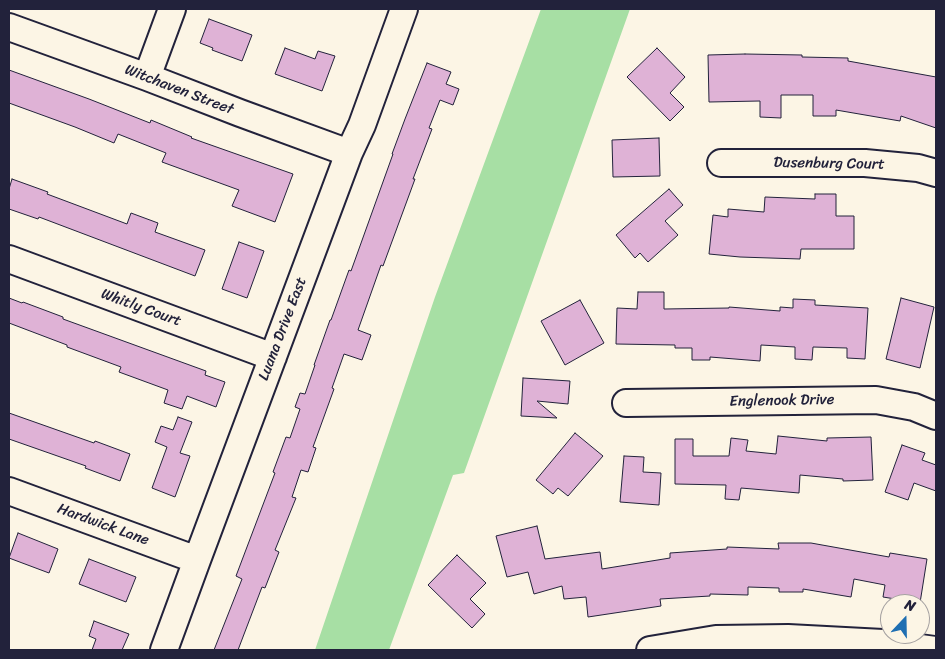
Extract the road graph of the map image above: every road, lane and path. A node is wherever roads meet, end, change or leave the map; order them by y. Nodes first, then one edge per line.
1 (172, 9) edge
2 (404, 9) edge
3 (9, 27) edge
4 (147, 77) junction
5 (349, 153) junction
6 (721, 162) dead end
7 (936, 173) edge
8 (9, 259) edge
9 (273, 357) junction
10 (626, 404) dead end
11 (936, 416) edge
12 (9, 491) edge
13 (197, 560) junction
14 (789, 644) edge
15 (164, 650) edge
16 (650, 650) edge
17 (935, 650) edge

1 - 4 street
2 - 5 street, Luana Drive East
3 - 4 street, Witchaven Street
4 - 5 street, Witchaven Street
5 - 9 street, Luana Drive East
6 - 7 street, Dusenburg Court
8 - 9 street, Whitly Court
9 - 13 street, Luana Drive East
10 - 11 street, Englenook Drive
12 - 13 street, Hardwick Lane
13 - 15 street, Luana Drive East
14 - 16 street
14 - 17 street

